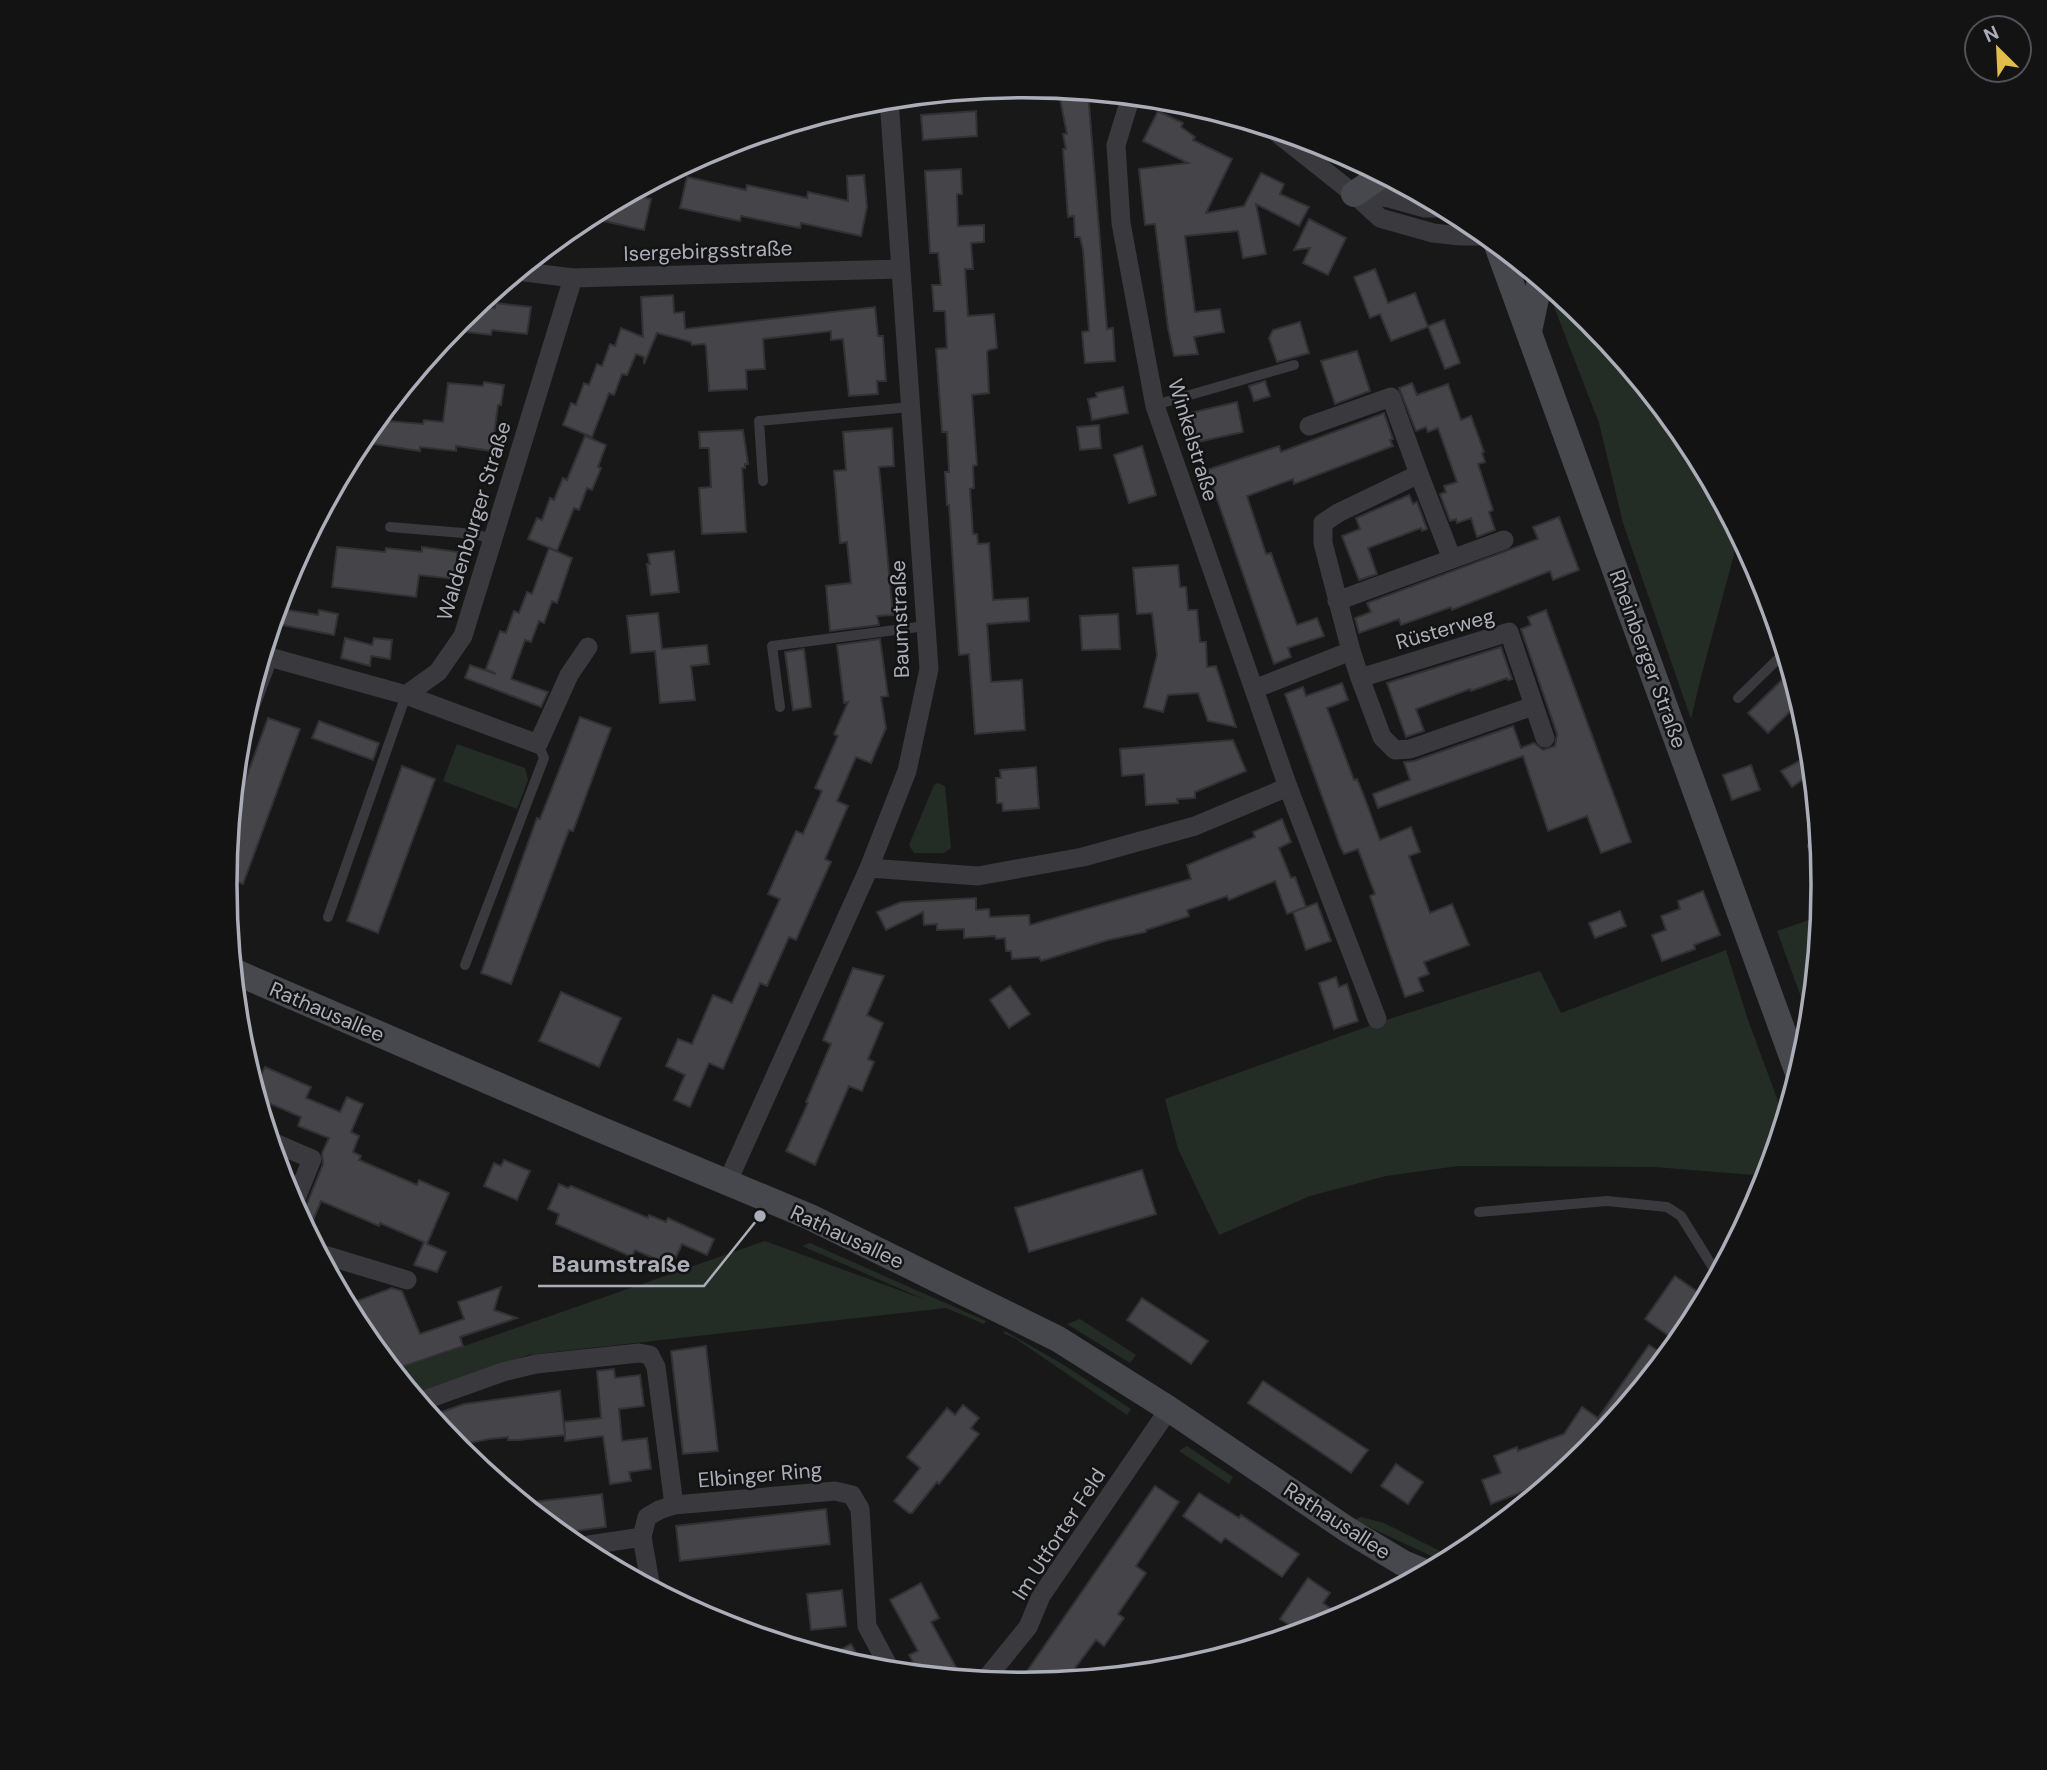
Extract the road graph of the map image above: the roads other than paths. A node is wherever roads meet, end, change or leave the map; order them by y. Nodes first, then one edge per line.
1 (1128, 105) edge
2 (890, 110) edge
3 (1294, 147) edge
4 (1374, 180) edge
5 (1354, 194) junction
6 (1425, 208) edge
7 (1466, 235) edge
8 (1503, 261) edge
9 (900, 269) junction
10 (530, 273) edge
11 (573, 278) junction
12 (1538, 290) edge
13 (1529, 332) junction
14 (1294, 365) dead end
15 (1155, 405) junction
16 (910, 407) junction
17 (1309, 426) dead end
18 (1419, 474) junction
19 (762, 481) dead end
20 (390, 527) dead end
21 (492, 539) junction
22 (1504, 540) dead end
23 (1452, 559) junction
24 (1337, 601) junction
25 (926, 626) junction
26 (588, 646) dead end
27 (1351, 651) junction
28 (270, 658) edge
29 (1777, 659) edge
30 (1360, 678) junction
31 (1254, 689) junction
32 (406, 695) junction
33 (1738, 698) dead end
34 (1533, 706) junction
35 (780, 707) dead end
36 (1545, 738) dead end
37 (538, 744) junction
38 (1289, 786) junction
39 (869, 868) junction
40 (328, 917) dead end
41 (465, 965) dead end
42 (242, 975) edge
43 (1377, 1019) dead end
44 (1791, 1055) edge
45 (281, 1147) edge
46 (727, 1183) junction
47 (299, 1192) edge
48 (1479, 1212) dead end
49 (331, 1257) edge
50 (1712, 1266) edge
51 (407, 1280) dead end
52 (428, 1399) edge
53 (1169, 1409) junction
54 (674, 1505) junction
55 (642, 1537) junction
56 (594, 1544) edge
57 (1415, 1568) edge
58 (649, 1577) edge
59 (885, 1659) edge
60 (993, 1671) edge

1 - 15 street, Winkelstraße
2 - 9 street, Baumstraße
3 - 5 street
4 - 5 street
5 - 6 street
5 - 7 street
8 - 13 street, Rheinberger Straße
9 - 11 street, Isergebirgsstraße
9 - 16 street, Baumstraße
10 - 11 street, Isergebirgsstraße
11 - 21 street, Waldenburger Straße
12 - 13 street
13 - 44 street, Rheinberger Straße
14 - 15 lane
15 - 31 street, Winkelstraße
16 - 19 lane
16 - 25 street, Baumstraße
17 - 18 street
18 - 23 street
18 - 24 street
20 - 21 lane
21 - 32 street, Waldenburger Straße
22 - 23 street
23 - 24 street
24 - 27 street
25 - 35 lane
25 - 39 street, Baumstraße
26 - 37 street
27 - 30 street
27 - 31 street
28 - 32 street
29 - 33 lane
30 - 34 street
30 - 34 street, Rüsterweg
31 - 38 street, Winkelstraße
32 - 37 street
32 - 40 lane
34 - 36 street, Rüsterweg
37 - 41 lane
38 - 39 street
38 - 43 street, Winkelstraße
39 - 46 street, Baumstraße
42 - 46 street, Rathausallee
45 - 47 street
46 - 53 street, Rathausallee
48 - 50 lane
49 - 51 street
52 - 54 street
53 - 57 street, Rathausallee
53 - 60 street, Im Utforter Feld
54 - 55 street, Elbinger Ring
54 - 59 street, Elbinger Ring
55 - 56 street
55 - 58 street

